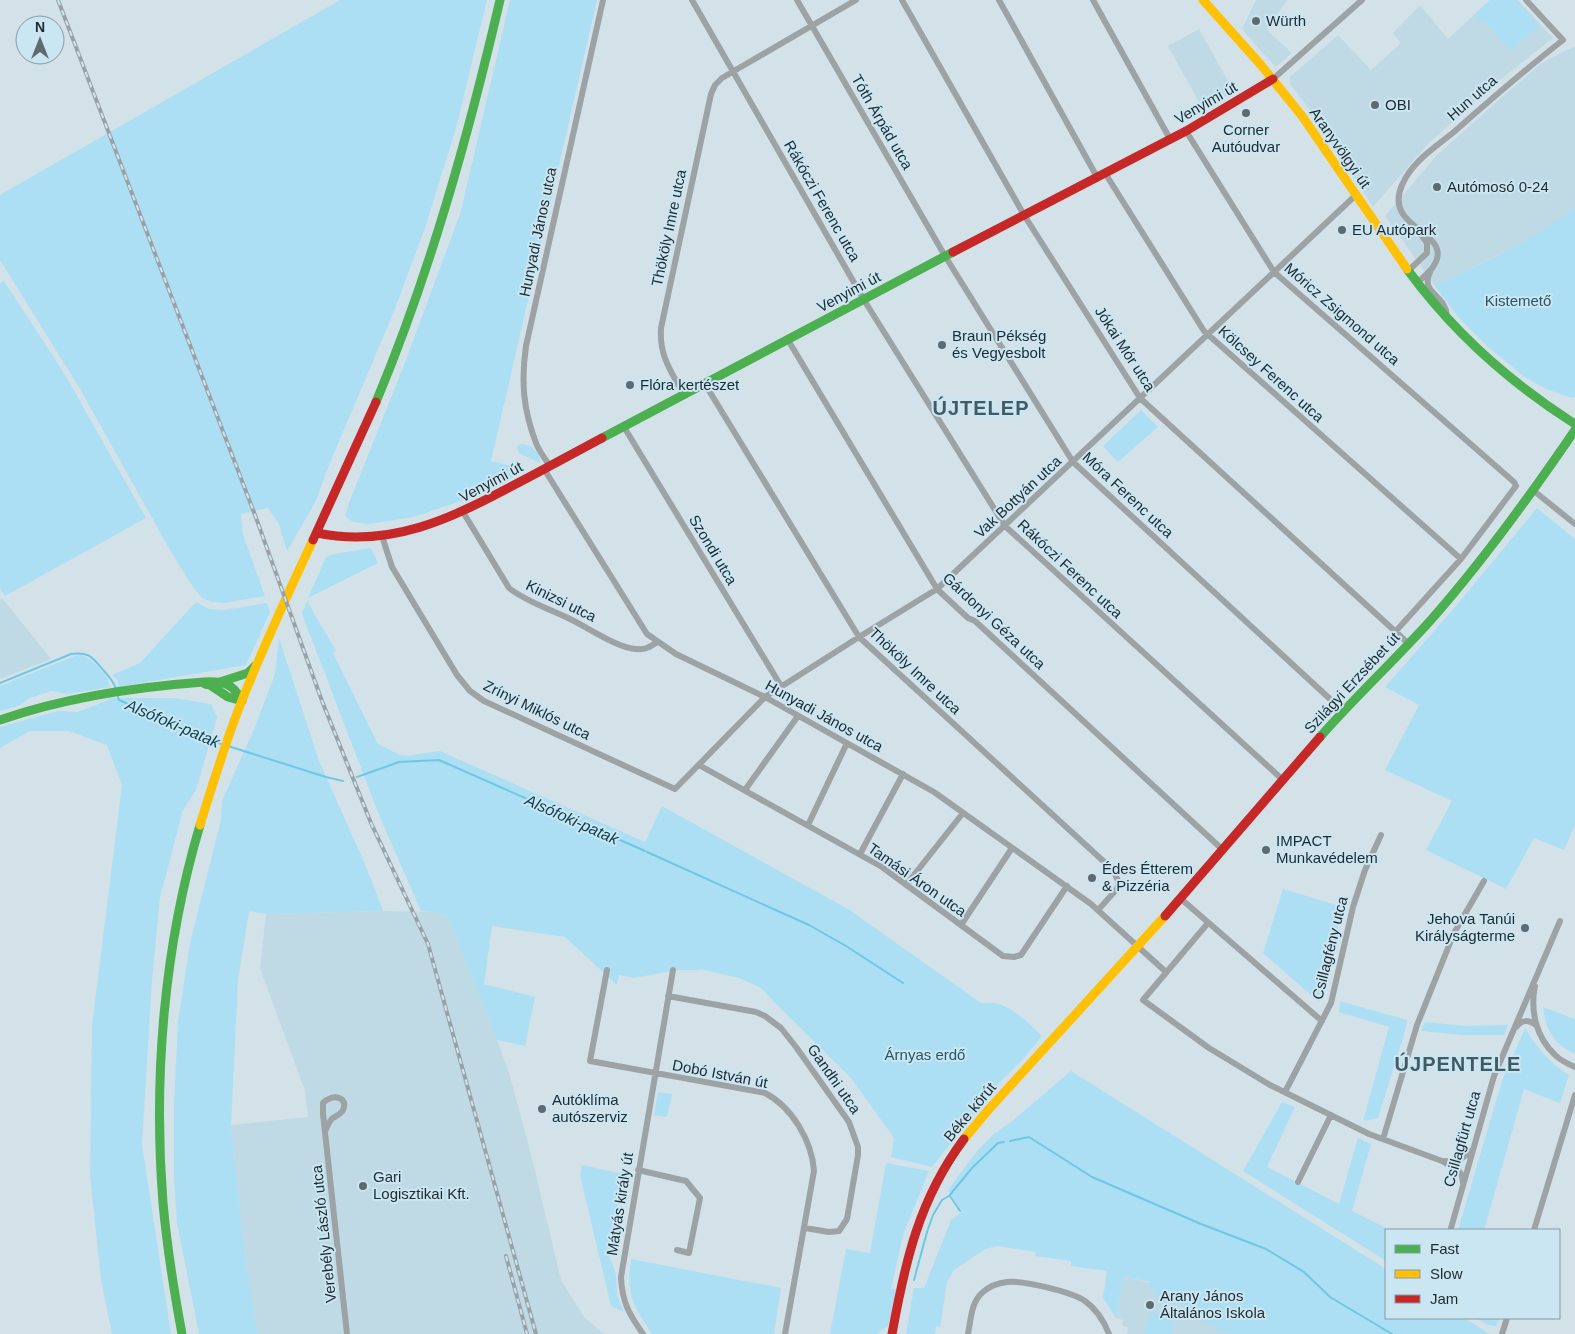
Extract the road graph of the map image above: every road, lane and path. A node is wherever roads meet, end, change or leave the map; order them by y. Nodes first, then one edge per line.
1 (500, 0) edge
2 (603, 0) edge
3 (692, 0) edge
4 (797, 0) edge
5 (856, 0) edge
6 (902, 0) edge
7 (999, 0) edge
8 (1093, 0) edge
9 (1203, 0) edge
10 (1362, 0) edge
11 (1526, 0) edge
12 (812, 25) junction
13 (732, 72) junction
14 (1273, 79) junction
15 (1186, 131) junction
16 (1170, 139) junction
17 (1106, 173) junction
18 (1096, 177) junction
19 (1357, 194) junction
20 (1024, 215) junction
21 (1416, 228) junction
22 (945, 256) junction
23 (1398, 257) junction
24 (1420, 261) junction
25 (1432, 268) junction
26 (1274, 272) junction
27 (1408, 272) junction
28 (1417, 283) junction
29 (864, 300) junction
30 (1447, 318) junction
31 (1208, 334) junction
32 (788, 340) junction
33 (705, 384) junction
34 (684, 395) junction
35 (1140, 398) junction
36 (1575, 424) edge
37 (624, 427) junction
38 (1575, 430) edge
39 (1073, 462) junction
40 (547, 468) junction
41 (1516, 486) joint
42 (1534, 491) junction
43 (463, 512) junction
44 (1575, 524) edge
45 (1005, 526) junction
46 (317, 533) junction
47 (382, 536) junction
48 (1461, 559) junction
49 (937, 589) junction
50 (1394, 632) junction
51 (859, 637) junction
52 (657, 642) junction
53 (1409, 644) junction
54 (257, 664) junction
55 (218, 682) junction
56 (197, 683) junction
57 (781, 686) junction
58 (228, 697) junction
59 (765, 697) junction
60 (242, 701) junction
61 (1343, 711) junction
62 (798, 716) junction
63 (235, 719) junction
64 (0, 720) edge
65 (847, 743) junction
66 (699, 765) junction
67 (903, 774) junction
68 (1283, 780) junction
69 (675, 789) joint
70 (745, 790) junction
71 (963, 814) junction
72 (808, 825) junction
73 (1381, 835) dead end
74 (1012, 848) junction
75 (1223, 850) junction
76 (860, 854) junction
77 (1484, 880) dead end
78 (906, 885) junction
79 (1067, 886) junction
80 (1180, 898) junction
81 (1098, 910) junction
82 (1560, 921) dead end
83 (1208, 923) junction
84 (961, 925) junction
85 (1138, 946) junction
86 (607, 970) dead end
87 (673, 970) dead end
88 (1166, 972) junction
89 (1537, 978) junction
90 (668, 996) junction
91 (1322, 1021) junction
92 (1536, 1025) junction
93 (1515, 1028) junction
94 (1575, 1067) edge
95 (655, 1073) junction
96 (1286, 1092) junction
97 (1575, 1095) edge
98 (1331, 1115) junction
99 (325, 1131) junction
100 (1383, 1139) junction
101 (1472, 1148) junction
102 (1442, 1161) junction
103 (638, 1170) junction
104 (1298, 1182) dead end
105 (1462, 1184) junction
106 (805, 1228) junction
107 (1451, 1228) dead end
108 (1534, 1229) edge
109 (677, 1250) dead end
110 (1507, 1319) edge
111 (182, 1334) edge
112 (347, 1334) edge
113 (643, 1334) edge
114 (785, 1334) edge
115 (892, 1334) edge
116 (968, 1334) edge
117 (1110, 1334) edge
118 (1502, 1334) edge

1 - 46 street
2 - 40 street, Hunyadi János utca
3 - 13 street, Rákóczi Ferenc utca
4 - 12 street, Tóth Árpád utca
5 - 12 street, Thököly Imre utca
6 - 20 street, Jókai Mór utca
7 - 18 street
8 - 16 street
9 - 14 street, Aranyvölgyi út
10 - 14 street, Venyimi út
11 - 21 street, Hun utca
12 - 13 street, Thököly Imre utca
12 - 22 street, Tóth Árpád utca
13 - 29 street, Rákóczi Ferenc utca
13 - 34 street, Thököly Imre utca
14 - 15 street, Venyimi út
14 - 19 street, Aranyvölgyi út
15 - 16 street, Venyimi út
15 - 26 street, Móricz Zsigmond utca
16 - 17 street, Venyimi út
17 - 18 street, Venyimi út
17 - 31 street, Kölcsey Ferenc utca
18 - 20 street, Venyimi út
19 - 23 street, Aranyvölgyi út
19 - 26 street, Vak Bottyán utca
20 - 22 street, Venyimi út
20 - 35 street, Jókai Mór utca
21 - 24 street, Hun utca
21 - 25 street, Hun utca
22 - 29 street, Venyimi út
22 - 39 street, Móra Ferenc utca
23 - 24 street
23 - 27 street, Aranyvölgyi út
24 - 27 street
25 - 28 street
25 - 30 street, Aranyvölgyi út
26 - 31 street, Vak Bottyán utca
26 - 41 street, Móricz Zsigmond utca
27 - 28 street, Aranyvölgyi út
28 - 30 street, Aranyvölgyi út
29 - 32 street, Venyimi út
29 - 45 street, Rákóczi Ferenc utca
30 - 36 street, Aranyvölgyi út
31 - 35 street, Vak Bottyán utca
31 - 48 street, Kölcsey Ferenc utca
32 - 33 street, Venyimi út
32 - 49 street, Gárdonyi Géza utca
33 - 34 street, Venyimi út
33 - 51 street, Thököly Imre utca
34 - 37 street, Venyimi út
35 - 39 street, Vak Bottyán utca
35 - 50 street, Jókai Mór utca
37 - 40 street, Venyimi út
37 - 57 street, Szondi utca
38 - 42 street, Szilágyi Erzsébet út
39 - 45 street, Vak Bottyán utca
39 - 61 street, Móra Ferenc utca
40 - 43 street, Venyimi út
40 - 52 street, Hunyadi János utca
41 - 48 street, Szilágyi Erzsébet út
42 - 44 street
42 - 53 street, Szilágyi Erzsébet út
43 - 47 street, Venyimi út
43 - 52 street, Kinizsi utca
45 - 49 street, Vak Bottyán utca
45 - 68 street, Rákóczi Ferenc utca
46 - 47 street, Venyimi út
46 - 54 street
47 - 69 street, Zrínyi Miklós utca
48 - 50 street, Szilágyi Erzsébet út
49 - 51 street, Vak Bottyán utca
49 - 75 street, Gárdonyi Géza utca
50 - 53 street, Jókai Mór utca
51 - 57 street, Vak Bottyán utca
51 - 81 street, Thököly Imre utca
52 - 59 street, Hunyadi János utca
53 - 61 street, Szilágyi Erzsébet út
54 - 55 street
54 - 60 street
55 - 56 street
55 - 60 street
56 - 58 street
56 - 64 street
57 - 59 street, Vak Bottyán utca
58 - 60 street
58 - 63 street
59 - 62 street, Hunyadi János utca
59 - 66 street, Vak Bottyán utca
60 - 63 street
61 - 68 street, Szilágyi Erzsébet út
62 - 65 street, Hunyadi János utca
62 - 70 street
63 - 111 street
65 - 67 street, Hunyadi János utca
65 - 72 street
66 - 69 street, Vak Bottyán utca
66 - 70 street, Tamási Áron utca
67 - 71 street, Hunyadi János utca
67 - 76 street
68 - 75 street, Szilágyi Erzsébet út
70 - 72 street, Tamási Áron utca
71 - 74 street, Hunyadi János utca
71 - 78 street
72 - 76 street, Tamási Áron utca
73 - 91 street, Csillagfény utca
74 - 79 street, Hunyadi János utca
74 - 84 street
75 - 80 street, Szilágyi Erzsébet út
76 - 78 street, Tamási Áron utca
77 - 100 street
78 - 84 street, Tamási Áron utca
79 - 81 street, Hunyadi János utca
79 - 84 street, Tamási Áron utca
80 - 83 street
80 - 85 street, Szilágyi Erzsébet út
81 - 85 street, Hunyadi János utca
82 - 89 street, Csillagfürt utca
83 - 88 street
83 - 91 street
85 - 88 street, Hunyadi János utca
85 - 115 street, Béke körút
86 - 95 street, Dobó István út
87 - 90 street
88 - 96 street
89 - 92 street
89 - 93 street, Csillagfürt utca
90 - 95 street
90 - 106 street, Gandhi utca
91 - 96 street, Csillagfény utca
92 - 93 street
92 - 94 street
93 - 101 street, Csillagfürt utca
95 - 103 street, Mátyás király út
95 - 106 street, Dobó István út
96 - 98 street
97 - 108 street
98 - 100 street
98 - 104 street
99 - 99 street, Verebély László utca
99 - 112 street, Verebély László utca
100 - 102 street
101 - 102 street
101 - 105 street, Csillagfürt utca
102 - 105 street
103 - 109 street
103 - 113 street, Mátyás király út
105 - 107 street, Csillagfürt utca
106 - 114 street, Dobó István út
110 - 118 street
116 - 117 street

